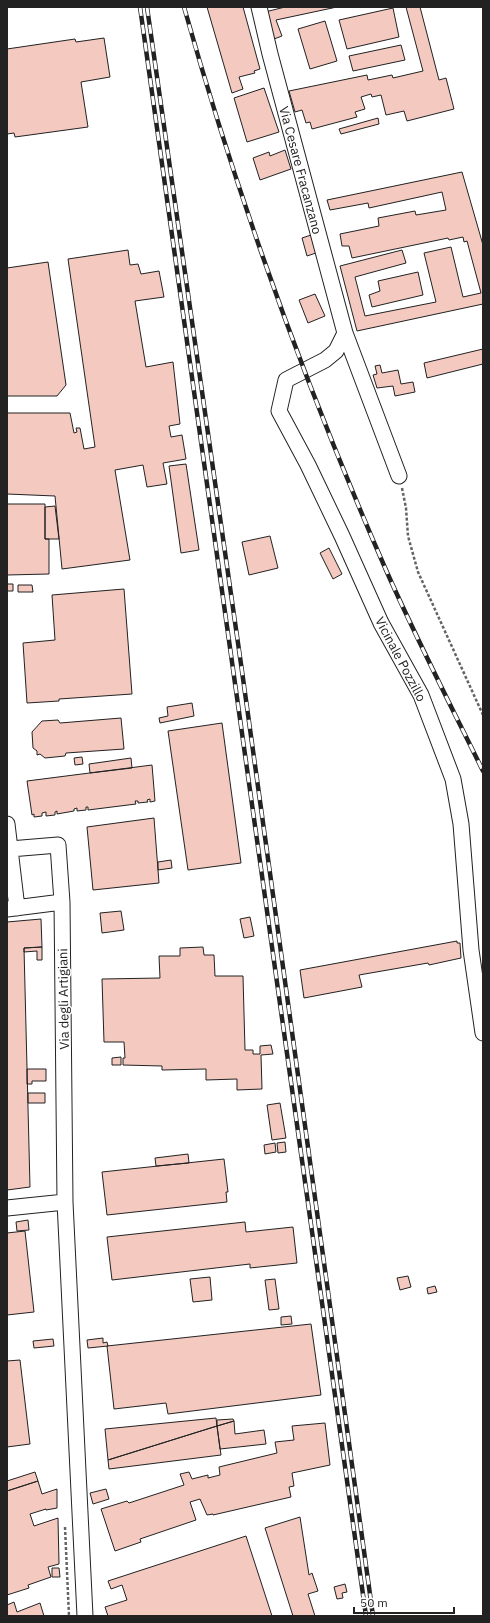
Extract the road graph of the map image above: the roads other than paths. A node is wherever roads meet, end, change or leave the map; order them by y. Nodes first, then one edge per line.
1 (259, 7) edge
2 (345, 333) junction
3 (399, 476) road end
4 (7, 824) edge
5 (10, 849) junction
6 (62, 902) junction
7 (12, 908) edge
8 (483, 1033) edge
9 (65, 1202) junction
10 (7, 1208) edge
11 (85, 1616) edge

1 - 2 street, Via Cesare Fracanzano
2 - 3 street, Via Cesare Fracanzano
2 - 8 street, Vicinale Pozzillo
4 - 5 street
5 - 6 street, Via degli Artigiani
5 - 7 street
6 - 7 street
6 - 9 street, Via degli Artigiani
9 - 10 street
9 - 11 street, Via degli Artigiani

